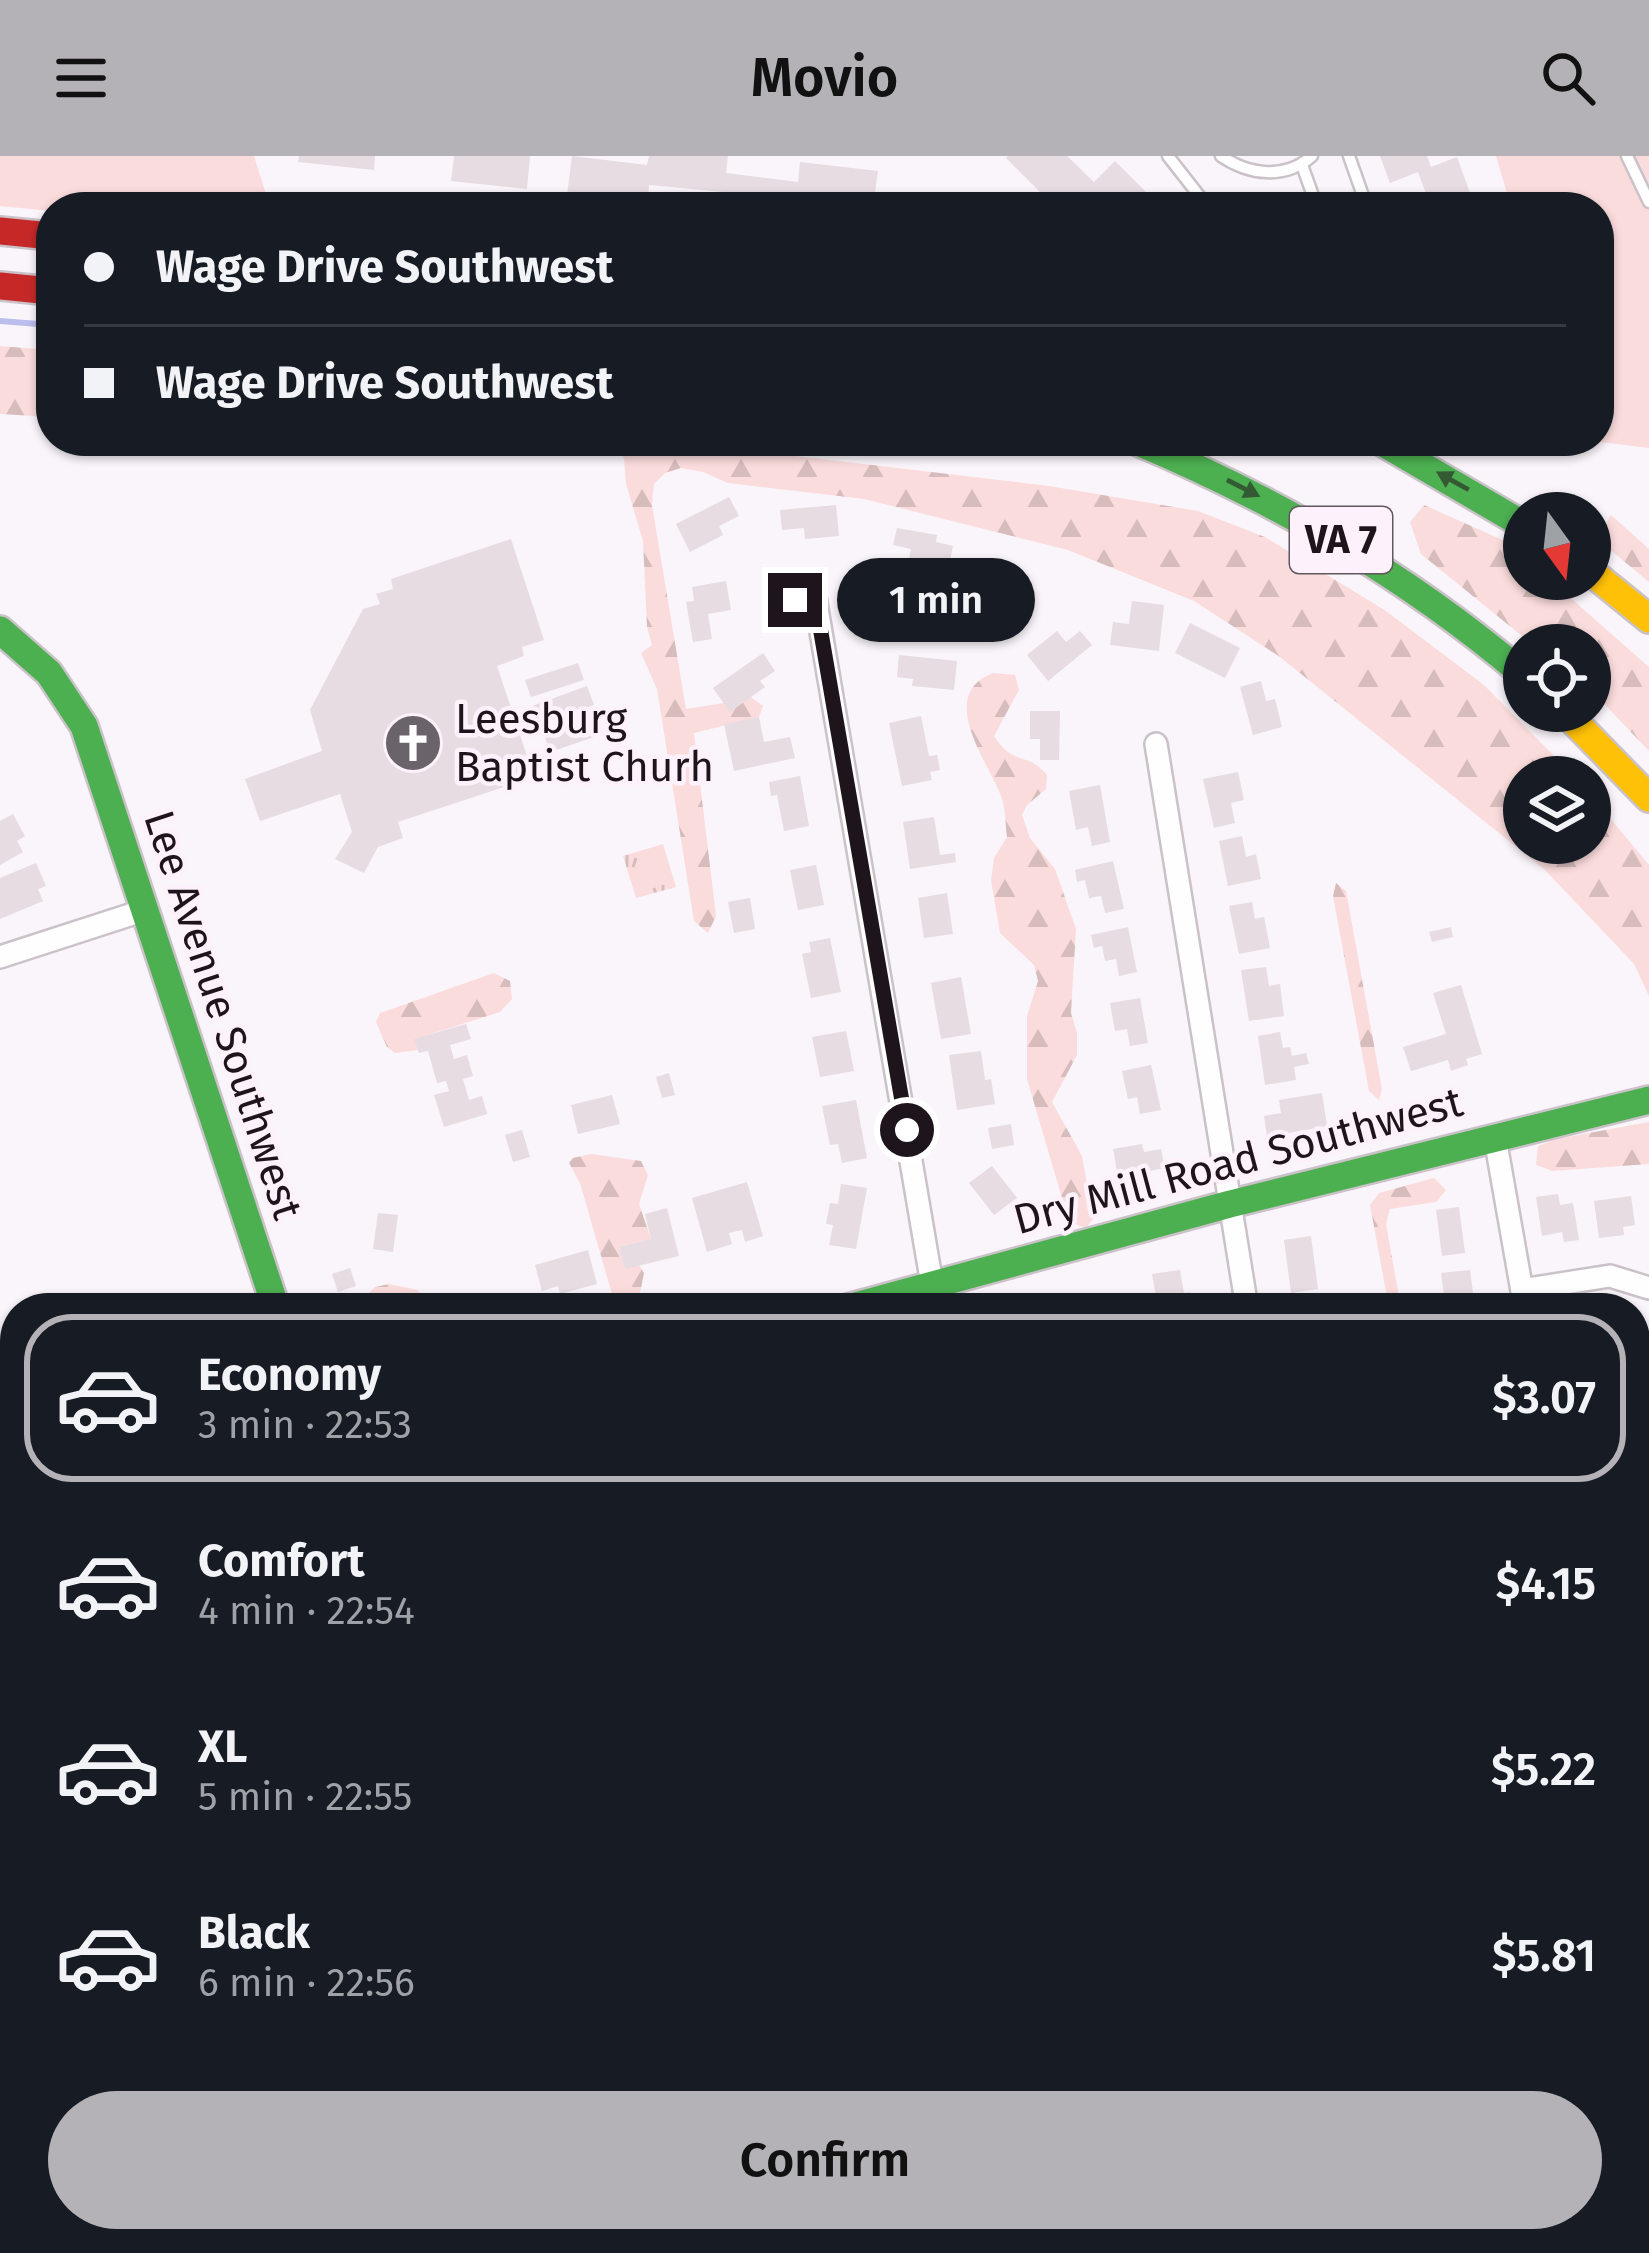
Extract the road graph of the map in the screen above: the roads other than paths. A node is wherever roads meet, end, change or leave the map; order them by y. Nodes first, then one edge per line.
1 (1168, 156) edge
2 (1221, 156) edge
3 (1349, 156) edge
4 (1627, 156) edge
5 (1307, 160) edge
6 (1196, 192) edge
7 (1314, 192) edge
8 (1362, 192) edge
9 (1649, 202) edge
10 (0, 232) edge
11 (36, 235) edge
12 (0, 286) edge
13 (36, 289) edge
14 (1172, 456) edge
15 (1406, 456) edge
16 (1503, 512) edge
17 (1611, 588) edge
18 (795, 600) dead end
19 (1649, 619) edge
20 (0, 630) edge
21 (1503, 656) edge
22 (1585, 732) edge
23 (1156, 744) dead end
24 (1649, 798) edge
25 (145, 910) junction
26 (0, 957) edge
27 (1649, 1100) edge
28 (1495, 1138) junction
29 (1230, 1204) junction
30 (1649, 1288) edge
31 (271, 1293) edge
32 (933, 1293) edge
33 (947, 1293) edge
34 (1245, 1293) edge
35 (1523, 1293) edge
36 (1546, 1293) edge

1 - 6 lane
2 - 5 lane
3 - 8 lane
4 - 9 lane
5 - 7 lane
10 - 11 main road
12 - 13 main road
14 -> 21 main road, VA 7
16 -> 15 main road, VA 7
17 - 19 main road
18 - 32 street
20 - 25 main road, Lee Avenue Southwest
22 - 24 main road
23 - 29 street
25 - 26 street
25 - 31 main road, Lee Avenue Southwest
27 - 28 main road, Dry Mill Road Southwest
28 - 29 main road, Dry Mill Road Southwest
28 - 35 street
29 - 33 main road, Dry Mill Road Southwest
29 - 34 street
30 - 36 street

